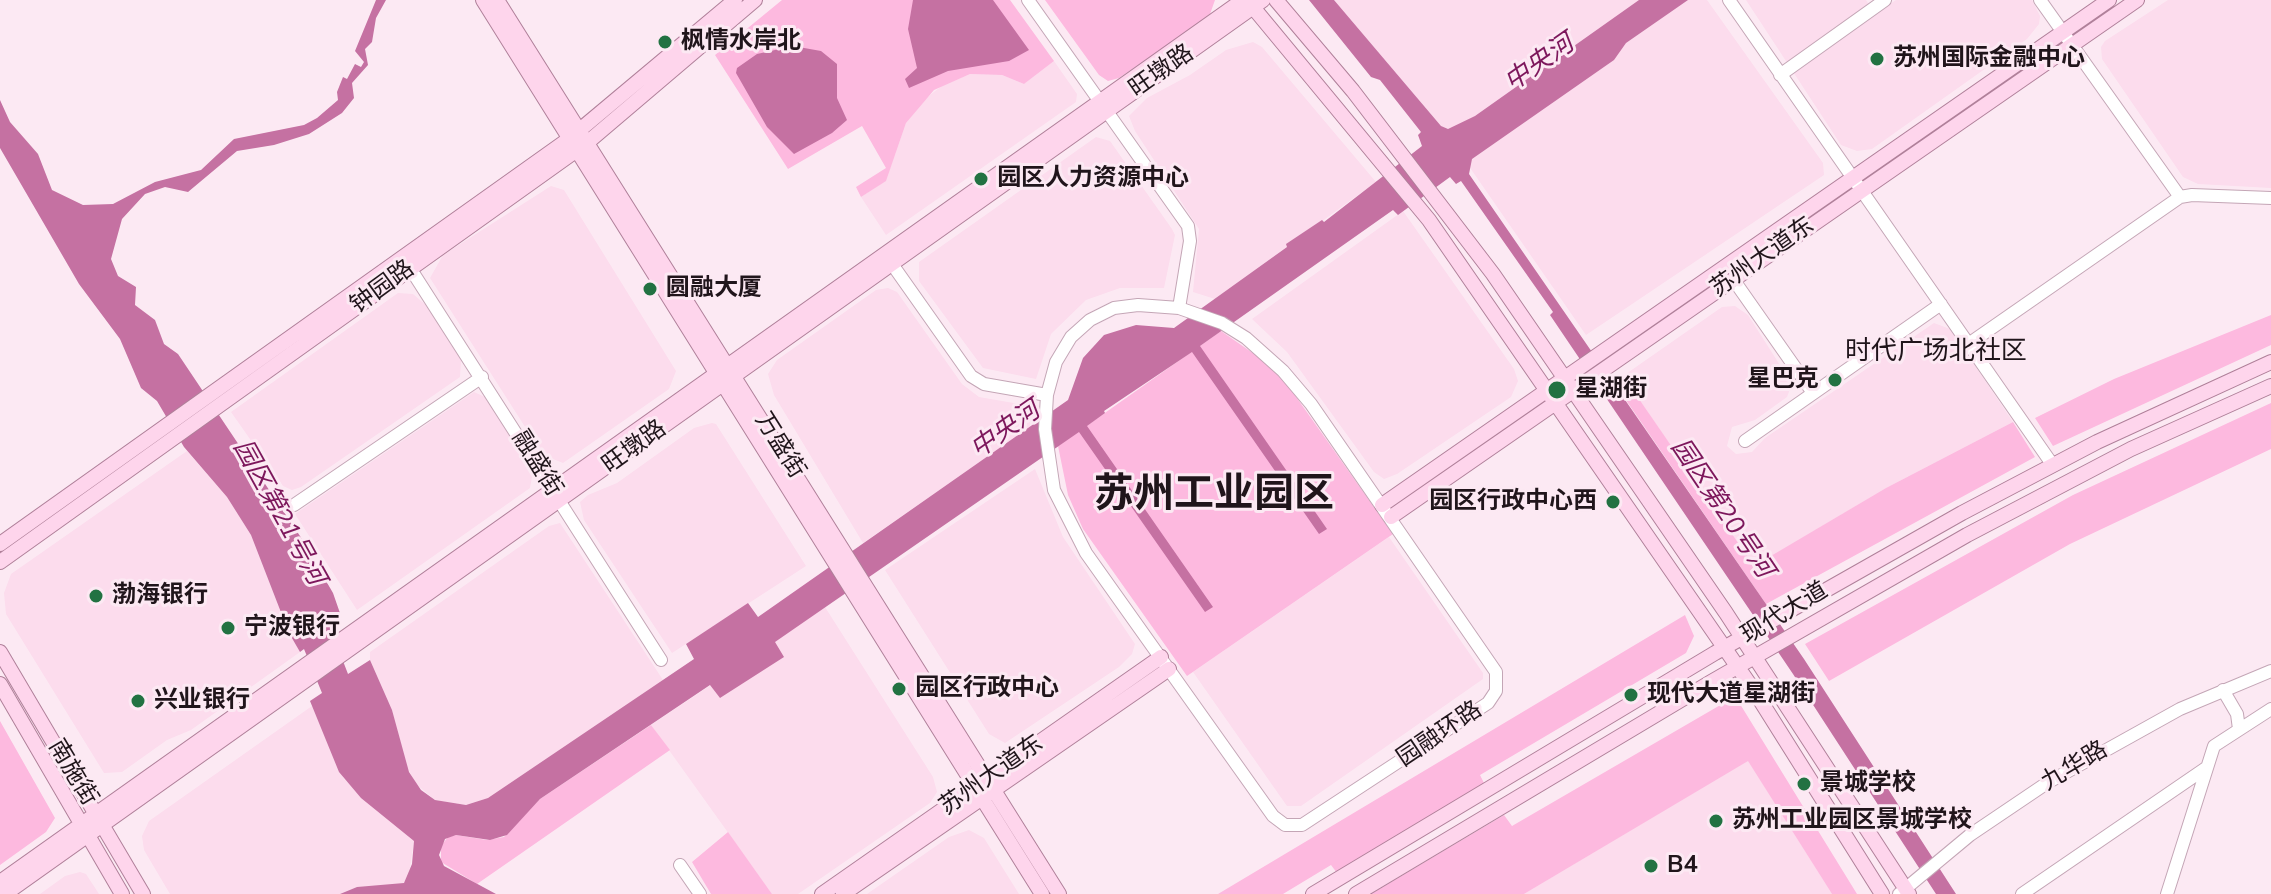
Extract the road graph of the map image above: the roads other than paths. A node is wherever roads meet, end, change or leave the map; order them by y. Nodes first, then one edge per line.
1 (483, 0) edge
2 (497, 0) edge
3 (735, 0) edge
4 (755, 0) edge
5 (1028, 0) edge
6 (1276, 0) edge
7 (1729, 0) edge
8 (1885, 0) edge
9 (2040, 0) edge
10 (2109, 0) edge
11 (2137, 0) edge
12 (1251, 2) edge
13 (2067, 38) junction
14 (1780, 75) junction
15 (1104, 105) junction
16 (578, 140) junction
17 (1856, 185) junction
18 (2180, 197) junction
19 (2271, 198) edge
20 (888, 259) junction
21 (410, 268) junction
22 (1733, 279) junction
23 (1941, 304) junction
24 (1185, 310) junction
25 (1970, 343) junction
26 (1602, 360) junction
27 (2271, 362) edge
28 (725, 374) junction
29 (482, 377) junction
30 (1568, 383) junction
31 (2271, 386) edge
32 (1813, 393) junction
33 (1550, 395) junction
34 (216, 399) junction
35 (1046, 400) junction
36 (169, 432) junction
37 (1745, 441) dead end
38 (2052, 464) junction
39 (556, 495) junction
40 (294, 505) dead end
41 (1386, 511) junction
42 (0, 544) edge
43 (0, 562) edge
44 (1744, 639) junction
45 (1725, 648) junction
46 (0, 652) edge
47 (1756, 658) junction
48 (661, 660) dead end
49 (1165, 663) junction
50 (1738, 667) junction
51 (2271, 671) edge
52 (0, 684) edge
53 (2226, 688) junction
54 (2271, 709) edge
55 (2255, 719) junction
56 (2239, 729) junction
57 (2206, 768) junction
58 (985, 788) junction
59 (99, 820) junction
60 (85, 830) junction
61 (680, 865) dead end
62 (0, 882) edge
63 (1904, 892) edge
64 (5, 894) edge
65 (122, 894) edge
66 (143, 894) edge
67 (700, 894) edge
68 (822, 894) edge
69 (843, 894) edge
70 (1042, 894) edge
71 (1059, 894) edge
72 (1313, 894) edge
73 (1356, 894) edge
74 (1882, 894) edge
75 (2022, 894) edge
76 (2167, 894) edge

1 - 16 main road, 万盛街
2 - 16 main road, 万盛街
3 - 16 main road, 钟园路
4 - 16 main road, 钟园路
5 - 15 street
6 - 30 main road
7 - 14 street
8 - 14 street
9 - 13 street
10 - 13 main road, 苏州大道东
11 - 13 main road, 苏州大道东
12 - 15 main road, 旺墩路
12 - 33 main road
13 - 17 main road, 苏州大道东
13 - 18 street
14 - 17 street
15 - 20 main road, 旺墩路
15 - 24 street
16 - 21 main road, 钟园路
16 - 28 main road, 万盛街
16 - 34 main road, 钟园路
17 - 22 main road, 苏州大道东
17 - 23 street
17 - 26 main road, 苏州大道东
18 - 19 street
18 - 25 street
20 - 28 main road, 旺墩路
20 - 35 street
21 - 29 street, 融盛街
21 - 34 main road, 钟园路
22 - 26 main road, 苏州大道东
22 - 32 street
23 - 25 street
23 - 32 street
24 - 35 street, 园融环路
24 - 41 street, 园融环路
25 - 38 street
26 - 30 main road, 苏州大道东
27 - 38 main road, 现代大道
28 - 39 main road, 旺墩路
28 - 58 main road, 万盛街
29 - 39 street, 融盛街
29 - 40 street
30 - 33 main road, 苏州大道东
30 - 44 main road
31 - 47 main road, 现代大道
32 - 37 street
33 - 41 main road, 苏州大道东
33 - 45 main road
34 - 36 main road, 钟园路
35 - 49 street, 园融环路
36 - 42 main road, 钟园路
36 - 43 main road, 钟园路
38 - 44 main road, 现代大道
39 - 48 street, 融盛街
39 - 59 main road, 旺墩路
41 - 49 street, 园融环路
44 - 45 main road, 现代大道
44 - 47 main road
45 - 50 main road
45 - 72 main road, 现代大道
46 - 59 main road, 南施街
47 - 50 main road, 现代大道
47 - 63 main road
49 - 58 main road, 苏州大道东
50 - 73 main road, 现代大道
50 - 74 main road
51 - 53 street, 九华路
52 - 60 main road, 南施街
53 - 55 street
53 - 56 street
53 - 63 street, 九华路
54 - 55 street
55 - 56 street
56 - 57 street
57 - 75 street
57 - 76 street
58 - 68 main road, 苏州大道东
58 - 69 main road, 苏州大道东
58 - 70 main road, 万盛街
58 - 71 main road, 万盛街
59 - 60 main road, 旺墩路
59 - 66 main road, 南施街
60 - 62 main road, 旺墩路
60 - 64 main road, 旺墩路
60 - 65 main road, 南施街
61 - 67 street

